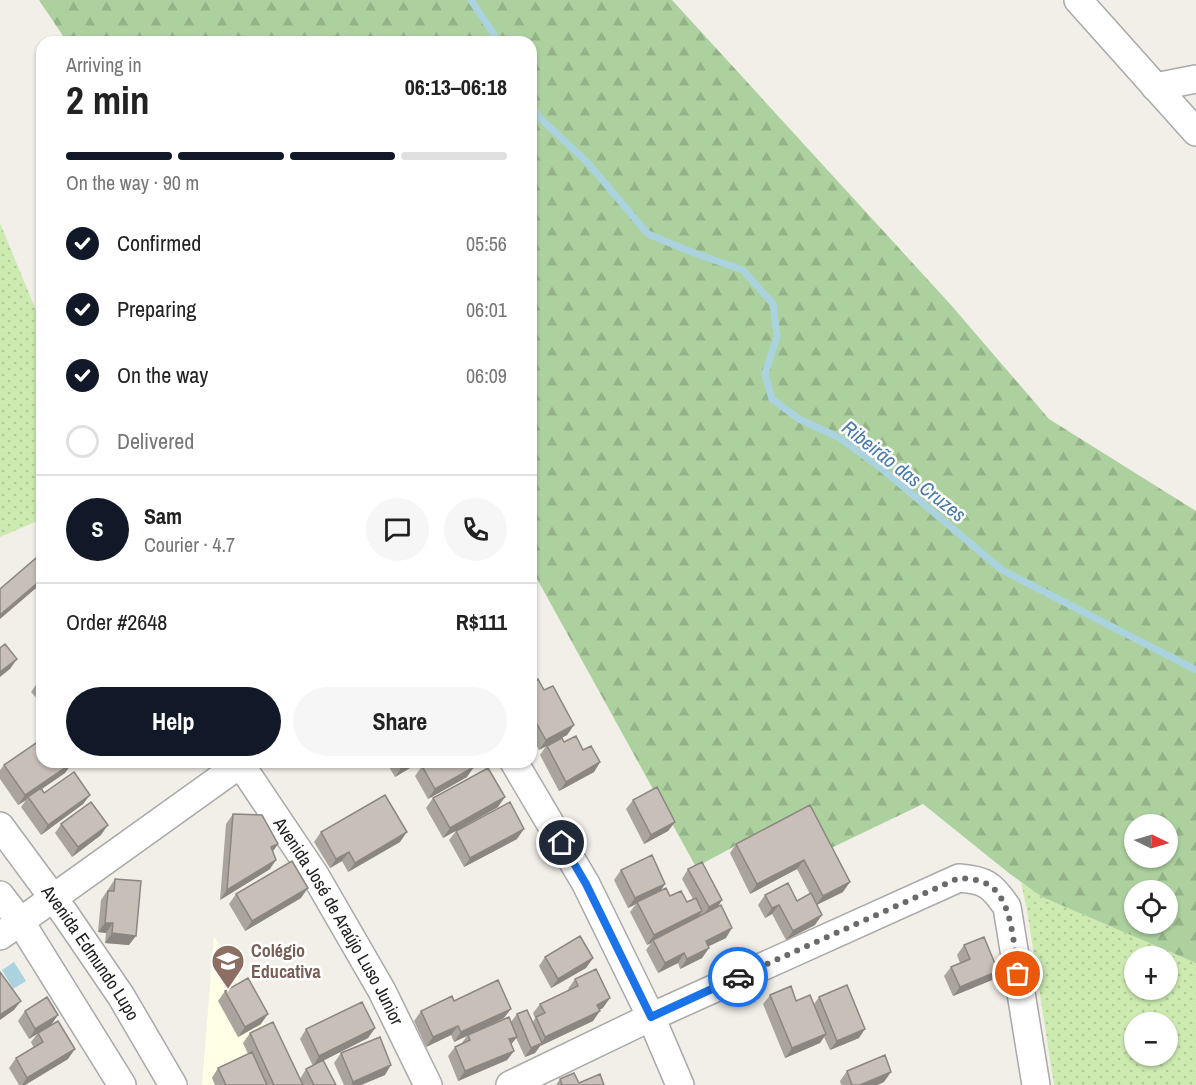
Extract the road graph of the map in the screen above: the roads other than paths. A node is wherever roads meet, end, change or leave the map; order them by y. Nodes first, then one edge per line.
1 (1078, 0) edge
2 (1196, 79) edge
3 (1155, 87) junction
4 (1196, 132) edge
5 (233, 768) edge
6 (245, 768) edge
7 (518, 768) edge
8 (0, 826) edge
9 (0, 895) edge
10 (53, 898) junction
11 (10, 929) edge
12 (651, 1017) junction
13 (122, 1085) edge
14 (173, 1085) edge
15 (428, 1085) edge
16 (510, 1085) edge
17 (680, 1085) edge
18 (1036, 1085) edge

1 - 3 street
2 - 3 street
3 - 4 street
5 - 10 street
6 - 15 street, Avenida José de Araújo Luso Junior
7 - 12 street
8 - 10 street, Avenida Edmundo Lupo
9 - 11 street
10 - 11 street
10 - 14 street, Avenida Edmundo Lupo
11 - 13 street
12 - 16 street
12 - 17 street
12 - 18 street

